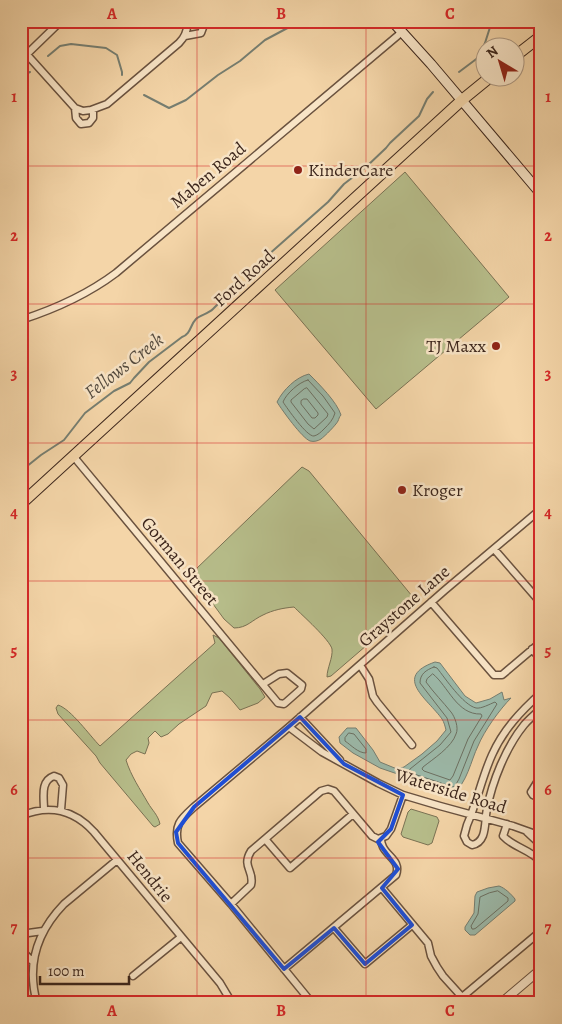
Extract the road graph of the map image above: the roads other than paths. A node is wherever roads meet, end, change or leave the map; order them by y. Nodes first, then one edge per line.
1 (392, 21) edge
2 (59, 23) dead end
3 (202, 23) edge
4 (187, 24) edge
5 (402, 32) junction
6 (185, 36) junction
7 (541, 36) edge
8 (21, 48) edge
9 (524, 49) edge
10 (27, 54) junction
11 (477, 88) edge
12 (462, 100) junction
13 (75, 108) junction
14 (93, 110) junction
15 (541, 194) edge
16 (21, 320) edge
17 (74, 457) junction
18 (21, 504) edge
19 (541, 509) edge
20 (494, 548) junction
21 (431, 602) junction
22 (541, 603) edge
23 (541, 642) edge
24 (532, 650) junction
25 (541, 660) edge
26 (360, 664) junction
27 (263, 684) junction
28 (541, 693) edge
29 (541, 709) edge
30 (300, 717) junction
31 (289, 727) junction
32 (412, 745) dead end
33 (344, 764) junction
34 (541, 776) edge
35 (403, 795) junction
36 (541, 799) edge
37 (44, 810) junction
38 (61, 810) junction
39 (353, 814) junction
40 (472, 814) junction
41 (21, 816) edge
42 (486, 818) junction
43 (507, 824) junction
44 (524, 829) junction
45 (541, 836) edge
46 (265, 839) junction
47 (381, 839) junction
48 (541, 845) edge
49 (117, 860) junction
50 (541, 862) edge
51 (382, 888) junction
52 (231, 904) junction
53 (412, 924) junction
54 (334, 928) junction
55 (43, 931) junction
56 (541, 931) edge
57 (21, 934) edge
58 (181, 936) junction
59 (21, 950) edge
60 (33, 962) junction
61 (284, 969) junction
62 (541, 970) edge
63 (133, 976) dead end
64 (462, 997) junction
65 (37, 1003) edge
66 (232, 1003) edge
67 (312, 1003) edge
68 (456, 1003) edge
69 (501, 1003) edge

1 - 5 main road
2 - 10 street
3 - 6 street
4 - 6 street
5 - 12 main road
5 - 16 street, Maben Road
6 - 14 street
7 - 9 main road
8 - 10 street
10 - 13 street
11 - 12 main road, Ford Road
12 - 15 main road
12 - 17 main road, Ford Road
13 - 14 street
13 - 14 street
17 - 18 main road, Ford Road
17 - 27 street, Gorman Street
19 - 20 street, Graystone Lane
20 - 21 street, Graystone Lane
20 - 22 street
21 - 24 street
21 - 26 street, Graystone Lane
23 - 24 street
24 - 25 street
26 - 30 street, Graystone Lane
26 - 32 street
27 - 27 street, Gorman Street
28 - 40 street
29 - 42 street
30 - 31 street, Graystone Lane
30 - 33 street, Waterside Road
31 - 33 street, Waterside Road
31 - 52 street, Graystone Lane
33 - 35 street, Waterside Road
34 - 36 street
35 - 40 street, Waterside Road
35 - 47 street
37 - 38 street, Hendrie
37 - 38 street
37 - 41 street, Hendrie
38 - 49 street, Hendrie
39 - 46 street
39 - 46 street
39 - 47 street
40 - 42 street, Waterside Road
40 - 42 street
42 - 43 street, Waterside Road
43 - 44 street, Waterside Road
43 - 50 street
44 - 45 street, Waterside Road
44 - 48 street, Waterside Road
46 - 52 street
47 - 51 street
49 - 55 street
49 - 58 street, Hendrie
51 - 53 street
51 - 54 street
52 - 61 street, Graystone Lane
53 - 54 street
53 - 64 street
54 - 61 street
55 - 57 street
55 - 60 street
56 - 64 street
58 - 63 street
58 - 66 street, Hendrie
59 - 60 street
60 - 65 street
61 - 67 street, Graystone Lane
62 - 69 street
64 - 68 street

